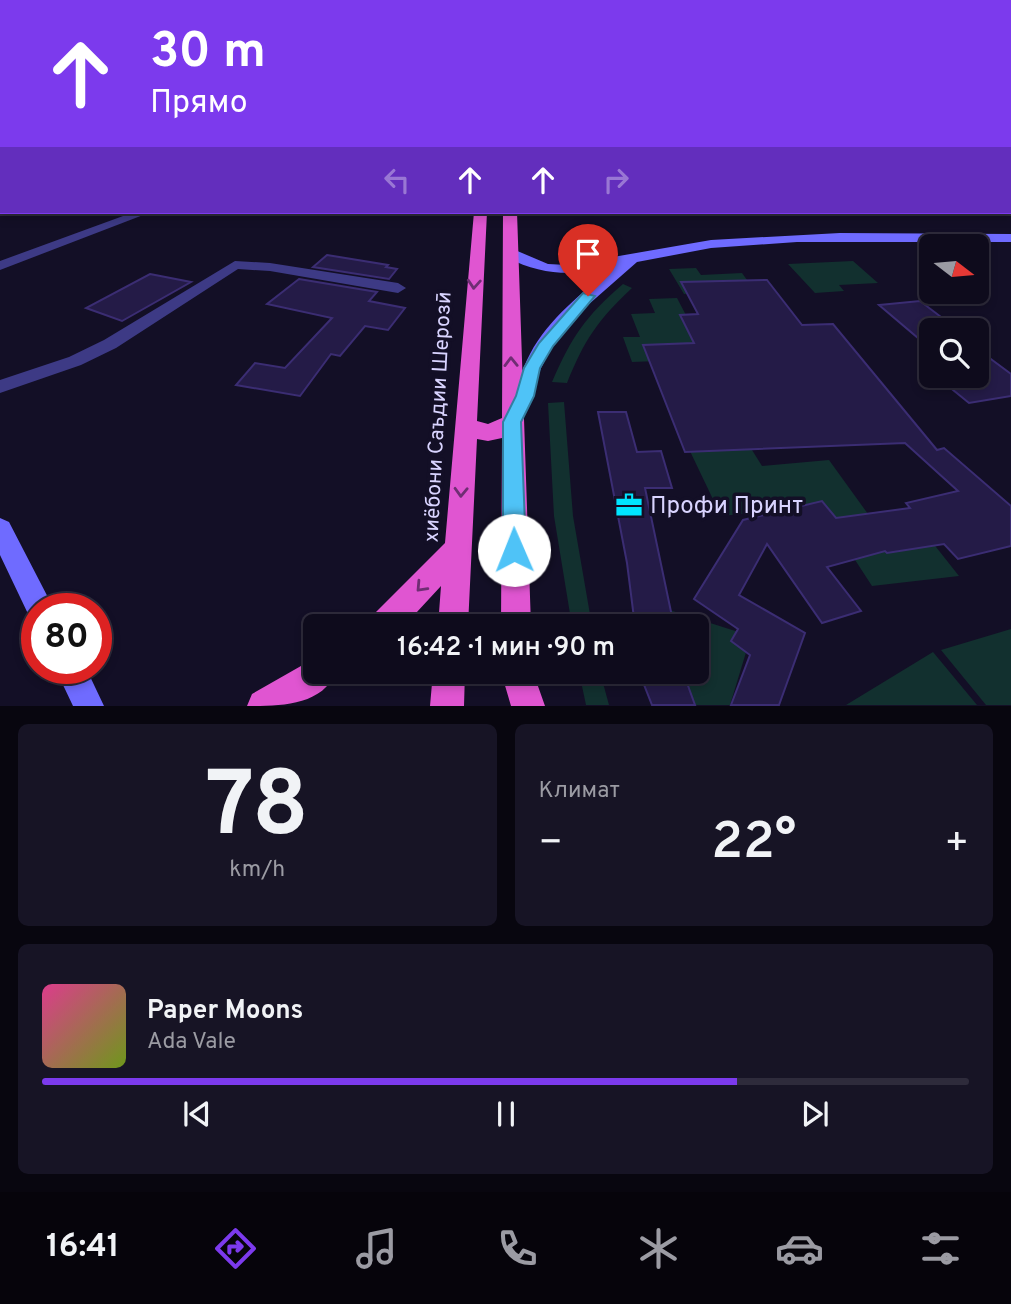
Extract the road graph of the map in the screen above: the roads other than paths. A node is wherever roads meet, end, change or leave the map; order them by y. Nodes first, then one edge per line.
1 (140, 214) edge
2 (480, 214) edge
3 (510, 214) edge
4 (1011, 237) edge
5 (510, 253) junction
6 (631, 260) junction
7 (0, 266) edge
8 (398, 288) dead end
9 (0, 387) edge
10 (512, 422) junction
11 (464, 423) junction
12 (0, 528) edge
13 (459, 547) junction
14 (32, 593) edge
15 (395, 614) edge
16 (454, 614) edge
17 (516, 614) edge
18 (303, 682) edge
19 (78, 684) edge
20 (448, 684) edge
21 (517, 684) edge
22 (521, 684) edge
23 (89, 705) edge
24 (264, 705) edge
25 (447, 705) edge
26 (517, 705) edge
27 (528, 705) edge

1 - 7 street
2 -> 11 highway, хиёбони Саъдии Шерозӣ
3 - 5 highway
4 - 6 main road
5 - 6 main road
10 -> 5 highway
6 - 10 main road
8 - 9 street
10 - 11 highway
10 - 17 highway
11 -> 13 highway, хиёбони Саъдии Шерозӣ
12 - 14 main road
13 -> 15 highway
13 - 16 highway, хиёбони Саъдии Шерозӣ
18 - 24 highway
19 - 23 main road
20 - 25 highway
21 - 26 highway
22 - 27 highway

